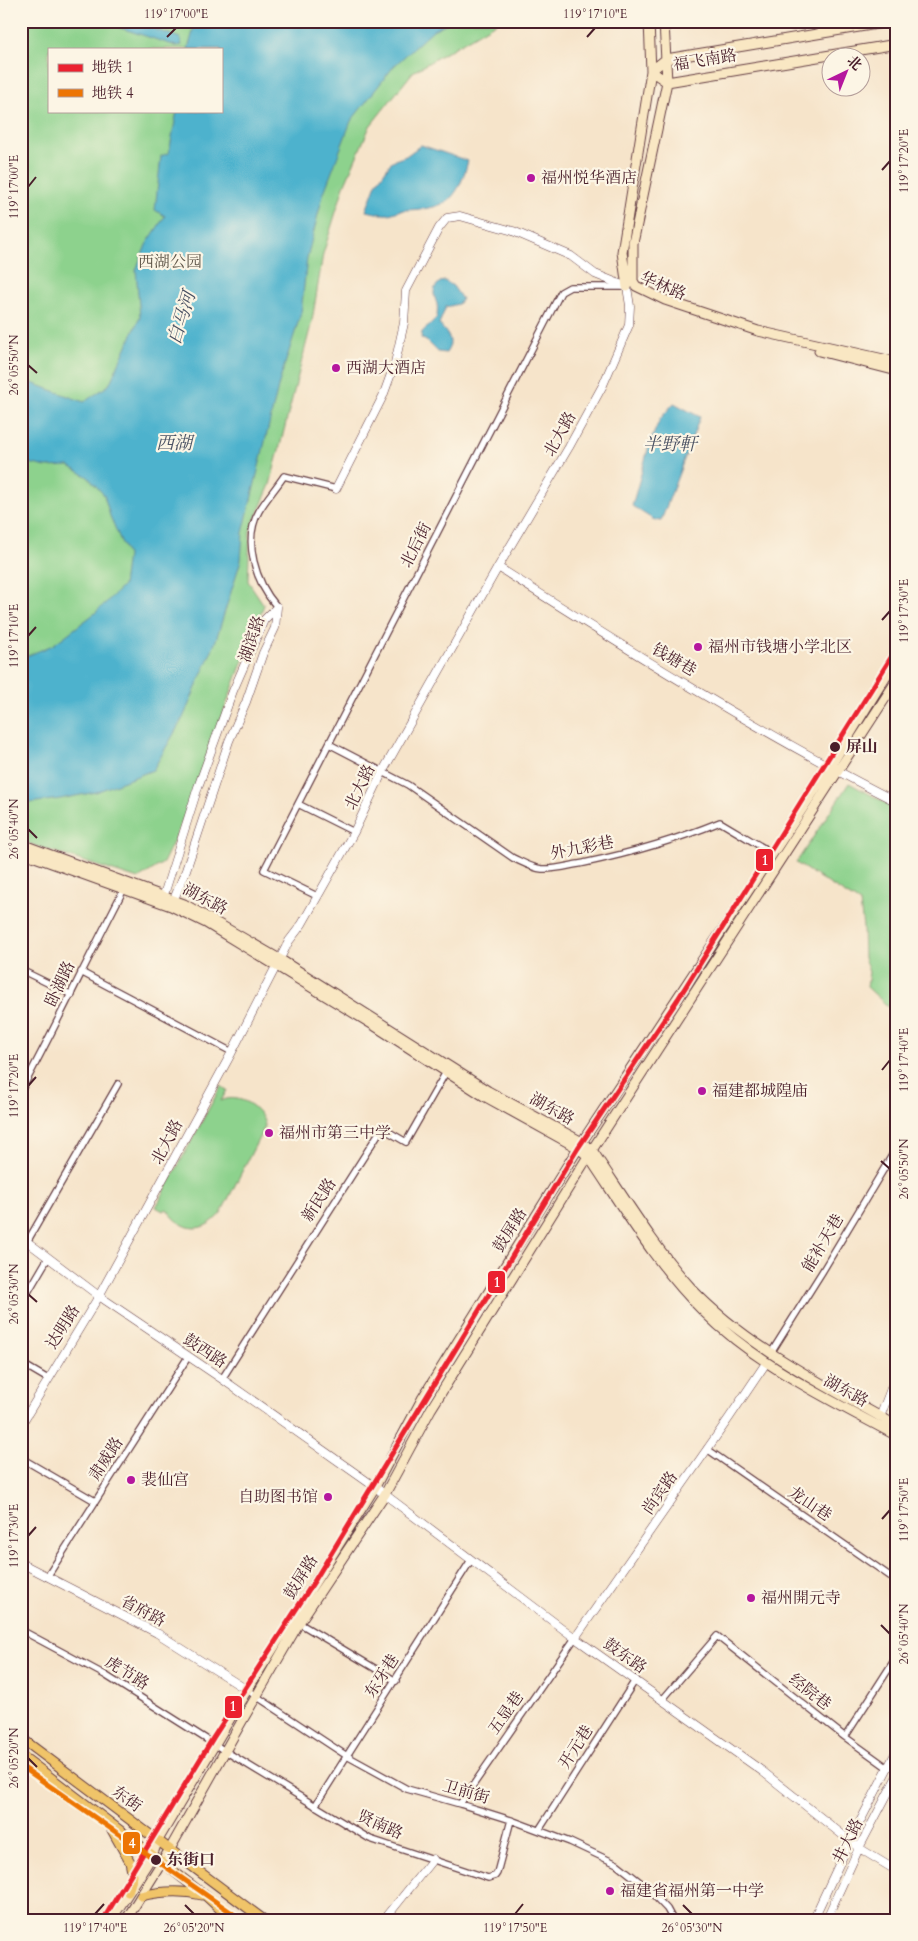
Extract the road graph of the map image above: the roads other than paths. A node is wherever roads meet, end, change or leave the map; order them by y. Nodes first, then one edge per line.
1 (649, 21) edge
2 (664, 21) edge
3 (895, 21) edge
4 (897, 44) edge
5 (666, 59) junction
6 (651, 71) junction
7 (667, 82) junction
8 (630, 284) junction
9 (897, 362) edge
10 (897, 371) edge
11 (336, 489) joint
12 (498, 567) junction
13 (277, 607) junction
14 (897, 658) edge
15 (897, 680) edge
16 (330, 744) junction
17 (830, 767) junction
18 (383, 771) junction
19 (839, 772) junction
20 (897, 802) edge
21 (298, 804) junction
22 (354, 832) junction
23 (21, 844) edge
24 (21, 852) edge
25 (772, 853) junction
26 (124, 889) junction
27 (317, 896) junction
28 (162, 899) junction
29 (173, 902) junction
30 (279, 963) junction
31 (21, 970) edge
32 (81, 972) junction
33 (72, 995) junction
34 (232, 1052) junction
35 (446, 1072) junction
36 (118, 1084) dead end
37 (21, 1090) edge
38 (580, 1145) junction
39 (897, 1147) edge
40 (590, 1153) junction
41 (24, 1239) edge
42 (48, 1258) junction
43 (99, 1296) junction
44 (21, 1304) edge
45 (771, 1352) junction
46 (188, 1357) junction
47 (21, 1363) edge
48 (766, 1363) junction
49 (897, 1373) edge
50 (222, 1378) junction
51 (48, 1379) junction
52 (880, 1417) junction
53 (21, 1425) edge
54 (897, 1426) edge
55 (897, 1436) edge
56 (707, 1449) junction
57 (21, 1458) edge
58 (375, 1487) junction
59 (385, 1494) junction
60 (95, 1501) junction
61 (471, 1560) junction
62 (21, 1564) edge
63 (47, 1576) junction
64 (897, 1580) edge
65 (299, 1623) junction
66 (21, 1630) edge
67 (575, 1638) junction
68 (897, 1656) edge
69 (636, 1679) junction
70 (396, 1681) junction
71 (247, 1690) junction
72 (257, 1696) junction
73 (663, 1699) junction
74 (845, 1736) junction
75 (21, 1738) edge
76 (214, 1745) junction
77 (897, 1750) edge
78 (224, 1751) junction
79 (21, 1755) edge
80 (347, 1756) junction
81 (888, 1768) junction
82 (897, 1776) edge
83 (460, 1804) junction
84 (315, 1806) junction
85 (511, 1820) junction
86 (107, 1821) junction
87 (539, 1830) junction
88 (158, 1840) junction
89 (850, 1841) junction
90 (859, 1848) junction
91 (170, 1849) junction
92 (152, 1856) junction
93 (433, 1860) junction
94 (162, 1863) junction
95 (897, 1871) edge
96 (128, 1892) junction
97 (141, 1896) junction
98 (206, 1896) junction
99 (111, 1920) edge
100 (126, 1920) edge
101 (232, 1920) edge
102 (264, 1920) edge
103 (384, 1920) edge
104 (673, 1920) edge
105 (813, 1920) edge
106 (826, 1920) edge

1 - 6 main road, 华林路
2 - 5 main road, 华林路
3 - 5 main road, 福飞南路
4 - 7 main road, 福飞南路
5 - 6 main road, 福飞南路
5 - 7 main road, 华林路
6 - 7 main road, 福飞南路
6 - 8 main road, 华林路
7 - 8 main road, 华林路
8 - 9 main road, 华林路
8 - 10 main road, 华林路
8 - 11 street
8 - 12 street, 北大路
8 - 16 street, 北后街
11 - 13 street
12 - 17 street, 钱塘巷
12 - 18 street, 北大路
13 - 28 street, 湖滨路
13 - 29 street, 湖滨路
14 - 17 main road, 鼓屏路
15 - 19 main road, 鼓屏路
16 - 18 street, 外九彩巷
16 - 21 street, 北后街
17 - 19 street, 钱塘巷
17 - 25 main road, 鼓屏路
18 - 22 street, 北大路
18 - 25 street, 外九彩巷
19 - 20 street, 钱塘巷
19 - 40 main road, 鼓屏路
21 - 22 street
21 - 27 street, 北后街
22 - 27 street, 北大路
23 - 28 main road
24 - 26 main road
25 - 38 main road, 鼓屏路
26 - 28 main road
26 - 32 street, 卧湖路
27 - 30 street, 北大路
28 - 29 main road
29 - 30 main road, 湖东路
30 - 34 street, 北大路
30 - 35 main road, 湖东路
30 - 38 main road, 湖东路
31 - 33 street
32 - 33 street, 卧湖路
32 - 34 street
33 - 37 street, 卧湖路
34 - 43 street, 北大路
35 - 38 main road, 湖东路
35 - 50 street, 新民路
36 - 41 street
38 - 40 main road, 湖东路
38 - 58 main road, 鼓屏路
39 - 45 street, 能补天巷
40 - 45 main road, 湖东路
40 - 48 main road, 湖东路
40 - 59 main road, 鼓屏路
41 - 42 street, 鼓西路
42 - 43 street, 鼓西路
42 - 44 street
43 - 46 street, 鼓西路
43 - 51 street, 达明路
45 - 52 main road, 湖东路
46 - 50 street, 鼓西路
46 - 60 street, 肃威路
47 - 51 street
48 - 55 main road, 湖东路
48 - 56 street, 尚宾路
49 - 52 street
50 - 58 street, 鼓西路
51 - 53 street, 达明路
52 - 54 main road, 湖东路
56 - 64 street, 龙山巷
56 - 67 street, 尚宾路
57 - 60 street
58 - 59 street, 鼓东路
58 - 71 main road, 鼓屏路
59 - 61 street, 鼓东路
59 - 65 main road, 鼓屏路
60 - 63 street, 肃威路
61 - 67 street, 鼓东路
61 - 70 street, 东牙巷
62 - 63 street, 省府路
63 - 71 street, 省府路
65 - 70 street
65 - 72 main road, 鼓屏路
66 - 76 street, 虎节路
67 - 69 street, 鼓东路
67 - 83 street, 五显巷
68 - 74 street
69 - 73 street, 鼓东路
69 - 87 street, 开元巷
70 - 80 street, 东牙巷
71 - 72 street, 卫前街
71 - 76 main road, 鼓屏路
72 - 78 main road, 鼓屏路
72 - 80 street, 卫前街
73 - 74 street, 经院巷
73 - 89 street, 鼓东路
74 - 81 street, 经院巷
75 - 88 main road, 东街
76 - 78 street, 贤南路
76 - 88 main road, 鼓屏路
77 - 81 street
78 - 84 street, 贤南路
78 - 91 main road, 鼓屏路
79 - 86 main road
80 - 83 street, 卫前街
80 - 84 street, 东牙巷
81 - 89 street
82 - 90 street, 井大路
83 - 85 street, 卫前街
84 - 93 street, 贤南路
85 - 87 street, 卫前街
85 - 93 street, 贤南路
86 - 92 main road
86 - 96 main road
87 - 104 street, 卫前街
88 - 91 main road, 东街
88 - 92 main road, 鼓屏路
89 - 90 street, 鼓东路
89 - 105 street
90 - 95 street, 鼓东路
90 - 106 street, 井大路
91 - 94 main road, 鼓屏路
91 - 102 main road, 东街
92 - 94 main road
92 - 96 main road, 鼓屏路
93 - 103 street
94 - 97 main road, 鼓屏路
94 - 98 main road
96 - 99 main road, 鼓屏路
97 - 98 main road
97 - 100 main road, 鼓屏路
98 - 101 main road

